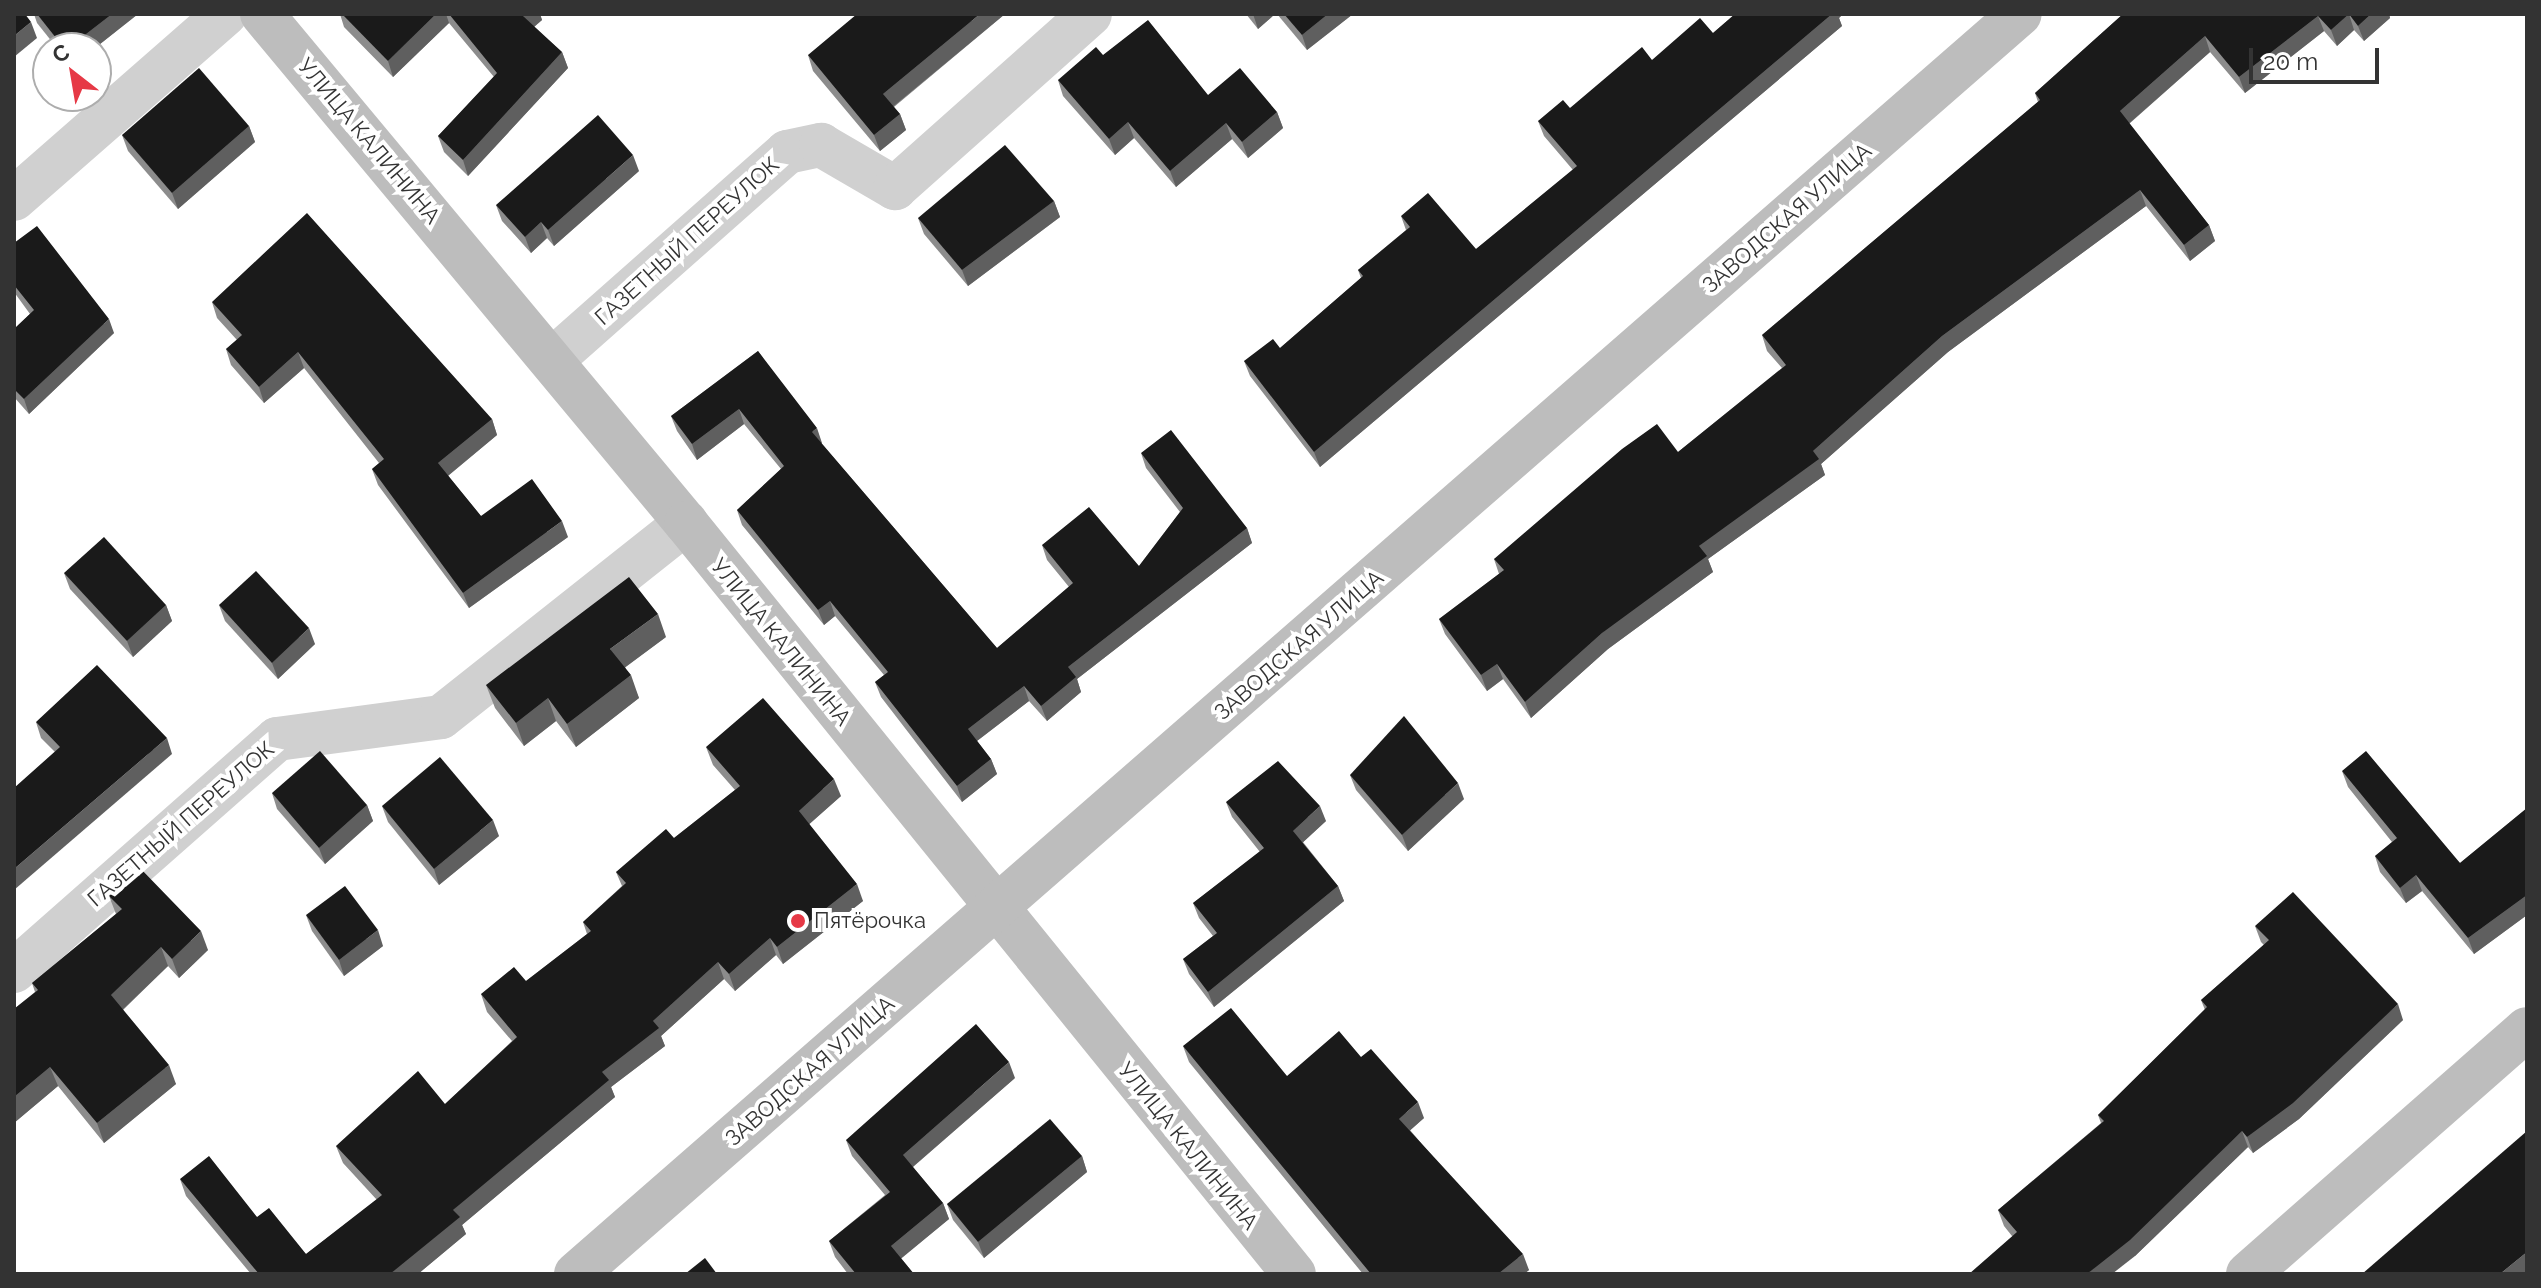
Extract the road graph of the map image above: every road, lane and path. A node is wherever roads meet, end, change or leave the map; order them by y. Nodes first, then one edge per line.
1 (225, 14) edge
2 (262, 14) edge
3 (1090, 14) edge
4 (2020, 14) edge
5 (14, 199) edge
6 (552, 360) junction
7 (686, 523) junction
8 (995, 911) junction
9 (14, 971) edge
10 (2527, 1029) edge
11 (576, 1274) edge
12 (1294, 1274) edge
13 (2248, 1274) edge

1 - 5 street
2 - 6 main road, УЛИЦА КАЛИНИНА
3 - 6 street, ГАЗЕТНЫЙ ПЕРЕУЛОК
4 - 8 main road, ЗАВОДСКАЯ УЛИЦА
6 - 7 main road, УЛИЦА КАЛИНИНА
7 - 8 main road, УЛИЦА КАЛИНИНА
7 - 9 street, ГАЗЕТНЫЙ ПЕРЕУЛОК
8 - 11 main road, ЗАВОДСКАЯ УЛИЦА
8 - 12 main road, УЛИЦА КАЛИНИНА
10 - 13 main road

